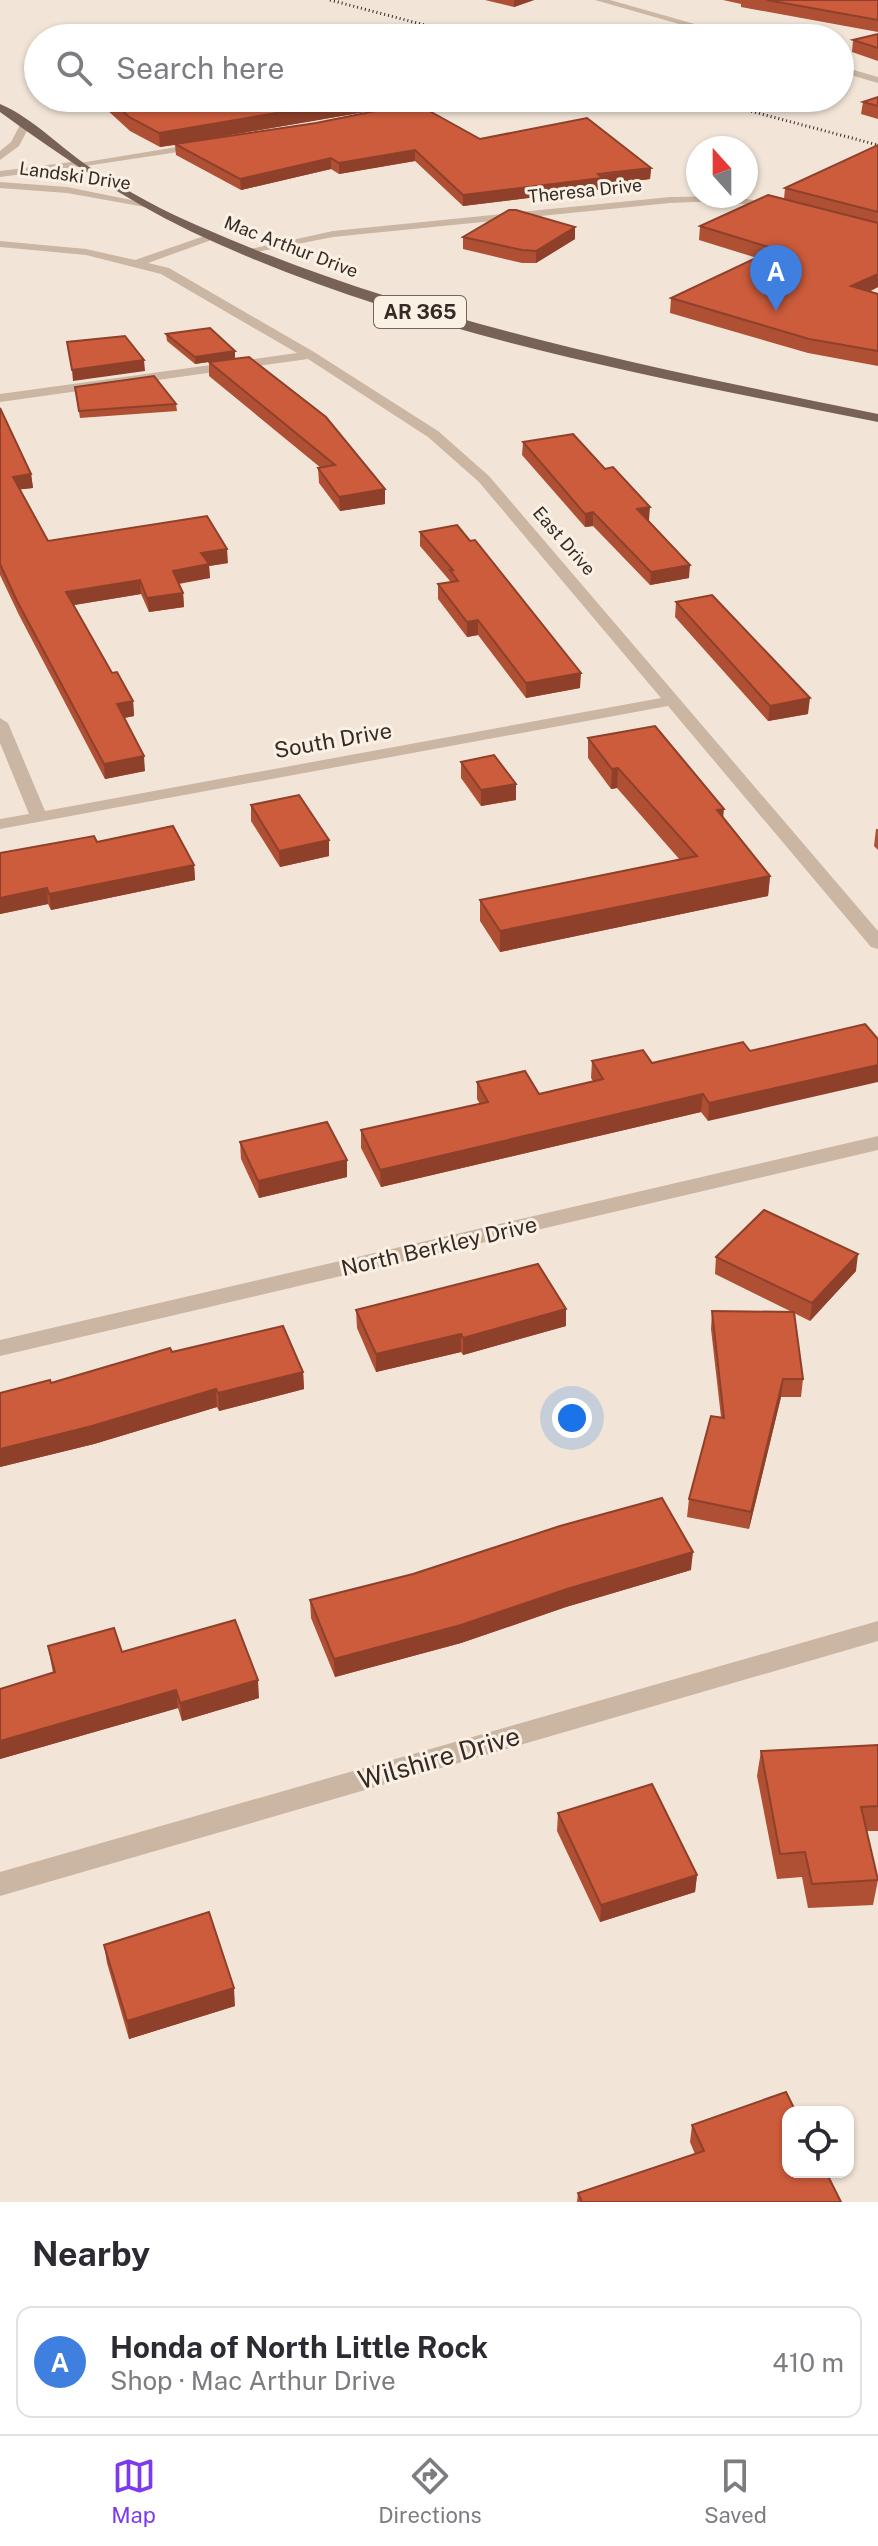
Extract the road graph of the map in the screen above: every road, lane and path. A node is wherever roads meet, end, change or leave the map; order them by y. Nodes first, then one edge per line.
1 (600, 0) edge
2 (691, 24) edge
3 (854, 73) edge
4 (878, 80) edge
5 (1, 110) edge
6 (403, 112) edge
7 (383, 116) edge
8 (24, 127) junction
9 (210, 144) edge
10 (0, 157) edge
11 (79, 164) junction
12 (0, 174) edge
13 (0, 185) edge
14 (145, 204) junction
15 (789, 207) edge
16 (213, 236) junction
17 (0, 244) edge
18 (247, 251) junction
19 (138, 263) junction
20 (310, 355) junction
21 (0, 398) edge
22 (878, 418) edge
23 (674, 700) junction
24 (0, 723) edge
25 (39, 817) junction
26 (0, 824) edge
27 (878, 943) edge
28 (878, 1143) edge
29 (0, 1348) edge
30 (878, 1631) edge
31 (0, 1884) edge

1 - 2 street
3 - 4 street
5 - 8 main road, Mac Arthur Drive / AR 365
6 - 7 street
8 - 10 street, Landski Drive
8 - 11 main road, Mac Arthur Drive / AR 365
9 - 11 street, Landski Drive
11 - 12 street, Landski Drive
11 - 14 main road, Mac Arthur Drive / AR 365
13 - 14 street, Landski Drive
14 - 16 main road, Mac Arthur Drive / AR 365
15 - 18 street, Theresa Drive
16 - 18 main road, Mac Arthur Drive / AR 365
16 - 19 street
17 - 19 street, East Drive
18 - 22 main road, Mac Arthur Drive / AR 365
19 - 20 street, East Drive
20 - 21 street
20 - 23 street, East Drive
23 - 25 street, South Drive
23 - 27 street, East Drive
24 - 25 street
25 - 26 street, South Drive
28 - 29 street, North Berkley Drive
30 - 31 street, Wilshire Drive

